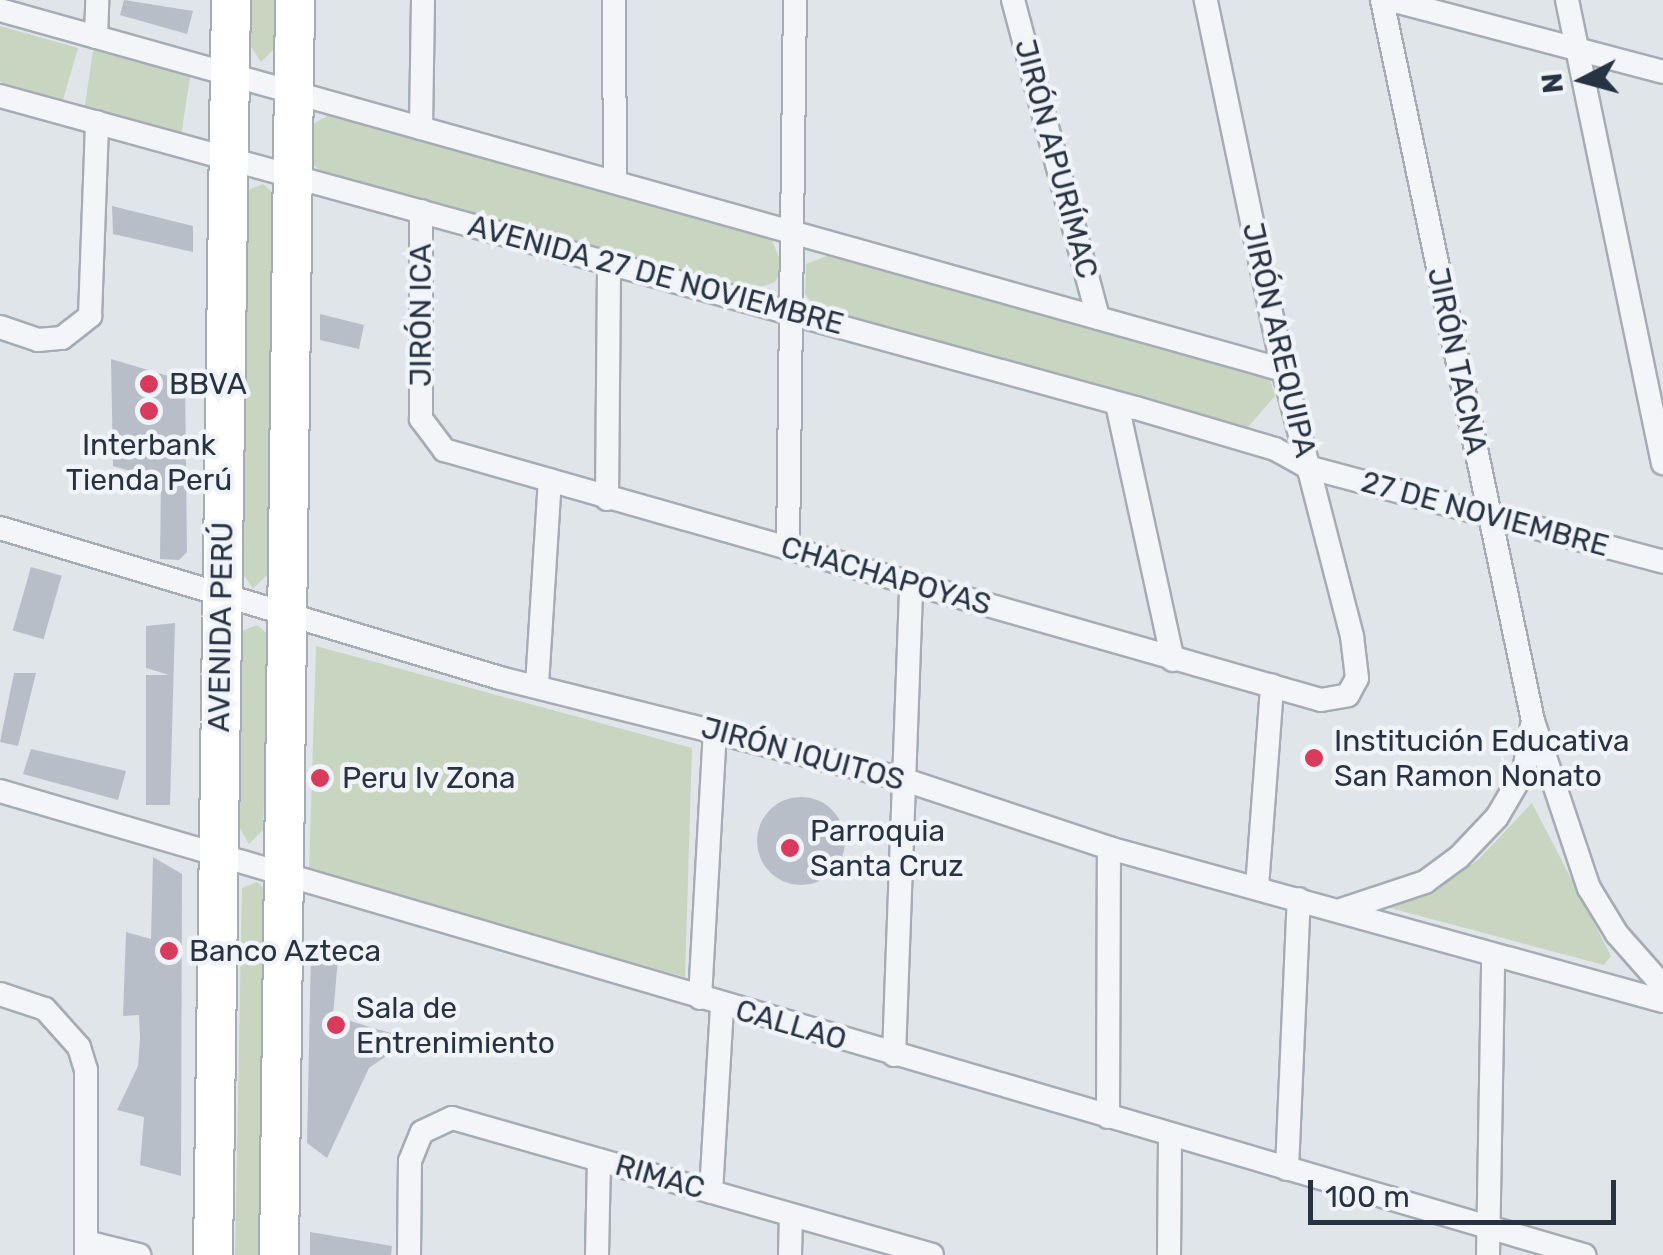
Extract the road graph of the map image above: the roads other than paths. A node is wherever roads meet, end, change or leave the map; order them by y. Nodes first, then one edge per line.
1 (97, 0) edge
2 (231, 0) edge
3 (295, 0) edge
4 (423, 0) edge
5 (614, 0) edge
6 (795, 0) edge
7 (1013, 0) edge
8 (1206, 0) edge
9 (1382, 0) edge
10 (1391, 0) edge
11 (1567, 0) edge
12 (0, 10) edge
13 (96, 36) junction
14 (1574, 54) junction
15 (1663, 72) edge
16 (230, 73) junction
17 (294, 90) junction
18 (0, 96) edge
19 (97, 122) junction
20 (421, 128) junction
21 (229, 156) junction
22 (293, 174) junction
23 (616, 182) junction
24 (421, 210) junction
25 (791, 232) junction
26 (609, 262) junction
27 (788, 311) junction
28 (1098, 318) junction
29 (0, 326) edge
30 (1283, 370) junction
31 (1116, 404) junction
32 (421, 419) joint
33 (1663, 463) edge
34 (1307, 467) junction
35 (550, 480) junction
36 (607, 499) junction
37 (1489, 513) junction
38 (0, 528) edge
39 (788, 548) junction
40 (1663, 562) edge
41 (912, 583) junction
42 (222, 593) junction
43 (287, 615) junction
44 (1173, 660) junction
45 (1356, 678) joint
46 (537, 684) junction
47 (1272, 686) junction
48 (1533, 722) junction
49 (715, 731) junction
50 (905, 780) junction
51 (0, 791) edge
52 (1108, 848) junction
53 (218, 858) junction
54 (284, 876) junction
55 (1257, 887) junction
56 (1299, 899) junction
57 (1340, 910) junction
58 (1492, 958) junction
59 (1663, 986) edge
60 (0, 994) edge
61 (711, 1001) junction
62 (1663, 1001) edge
63 (894, 1055) junction
64 (1108, 1117) junction
65 (1170, 1135) junction
66 (598, 1160) junction
67 (1287, 1169) junction
68 (711, 1192) junction
69 (791, 1214) junction
70 (1489, 1227) junction
71 (86, 1249) edge
72 (139, 1255) edge
73 (213, 1255) edge
74 (279, 1255) edge
75 (409, 1255) edge
76 (597, 1255) edge
77 (790, 1255) edge
78 (932, 1255) edge
79 (1169, 1255) edge
80 (1488, 1255) edge
81 (1584, 1255) edge

1 - 13 street
2 - 16 main road, AVENIDA PERÚ
3 - 17 main road
4 - 20 street
5 - 23 street
6 - 25 street
7 - 28 street, JIRÓN APURÍMAC
8 - 30 street, JIRÓN AREQUIPA
9 - 37 street, JIRÓN TACNA
10 - 14 street
11 - 14 street
12 - 13 street
13 - 16 street
14 - 15 street
14 - 33 street
16 - 17 street
16 - 21 main road, AVENIDA PERÚ
17 - 20 street
17 - 22 main road
18 - 19 street, AVENIDA 27 DE NOVIEMBRE
19 - 21 street, AVENIDA 27 DE NOVIEMBRE
19 - 29 street
20 - 23 street
21 - 22 street, AVENIDA 27 DE NOVIEMBRE
21 - 42 main road, AVENIDA PERÚ
22 - 24 street, AVENIDA 27 DE NOVIEMBRE
22 - 43 main road
23 - 25 street
24 - 26 street, AVENIDA 27 DE NOVIEMBRE
24 - 32 street, JIRÓN ICA
25 - 27 street
25 - 28 street
26 - 27 street, AVENIDA 27 DE NOVIEMBRE
26 - 36 street
27 - 31 street, AVENIDA 27 DE NOVIEMBRE
27 - 39 street
28 - 30 street
30 - 34 street, JIRÓN AREQUIPA
31 - 34 street, AVENIDA 27 DE NOVIEMBRE
31 - 44 street
32 - 35 street, CHACHAPOYAS
34 - 37 street, 27 DE NOVIEMBRE
34 - 45 street, JIRÓN AREQUIPA
35 - 36 street, CHACHAPOYAS
35 - 46 street
36 - 39 street, CHACHAPOYAS
37 - 40 street, 27 DE NOVIEMBRE
37 - 48 street, JIRÓN TACNA
38 - 42 street, JIRÓN IQUITOS
39 - 41 street, CHACHAPOYAS
41 - 44 street, CHACHAPOYAS
41 - 50 street
42 - 43 street, JIRÓN IQUITOS
42 - 53 main road, AVENIDA PERÚ
43 - 46 street, JIRÓN IQUITOS
43 - 54 main road
44 - 47 street, CHACHAPOYAS
45 - 47 street, CHACHAPOYAS
46 - 49 street, JIRÓN IQUITOS
47 - 55 street
48 - 57 street, JIRÓN TACNA
48 - 59 street, JIRÓN TACNA
49 - 50 street, JIRÓN IQUITOS
49 - 61 street
50 - 52 street, JIRÓN IQUITOS
50 - 63 street
51 - 53 street, CALLAO
52 - 55 street, JIRÓN IQUITOS
52 - 64 street
53 - 54 street, CALLAO
53 - 73 main road, AVENIDA PERÚ
54 - 61 street, CALLAO
54 - 74 main road
55 - 56 street, JIRÓN IQUITOS
56 - 57 street, JIRÓN IQUITOS
56 - 67 street
57 - 58 street, JIRÓN IQUITOS
58 - 62 street, JIRÓN IQUITOS
58 - 70 street
60 - 71 street
61 - 63 street, CALLAO
61 - 68 street
63 - 64 street, CALLAO
64 - 65 street, CALLAO
65 - 67 street, CALLAO
65 - 79 street
66 - 68 street, RIMAC
66 - 75 street, RIMAC
66 - 76 street
67 - 70 street, CALLAO
68 - 69 street, RIMAC
69 - 77 street
69 - 78 street, RIMAC
70 - 80 street
70 - 81 street, CALLAO
71 - 72 street

